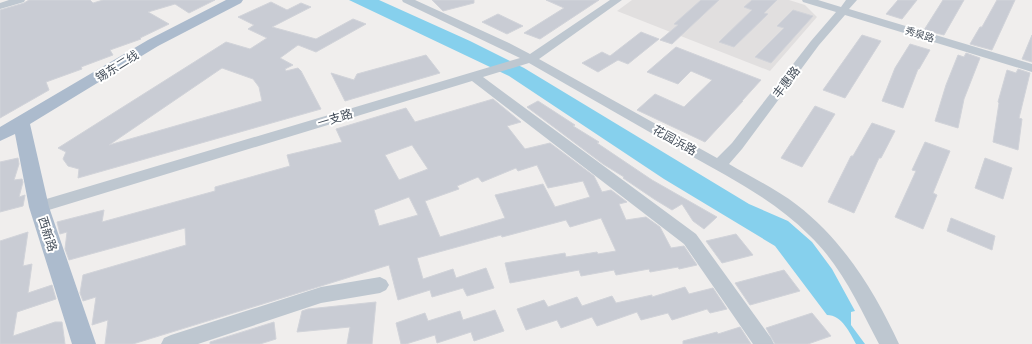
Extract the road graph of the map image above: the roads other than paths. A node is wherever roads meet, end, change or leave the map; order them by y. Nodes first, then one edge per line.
1 (20, 0) edge
2 (236, 0) edge
3 (407, 0) edge
4 (617, 0) edge
5 (807, 0) edge
6 (852, 0) edge
7 (0, 6) edge
8 (843, 11) junction
9 (523, 61) junction
10 (1032, 68) edge
11 (479, 74) junction
12 (21, 122) junction
13 (0, 135) edge
14 (719, 165) junction
15 (39, 207) junction
16 (380, 285) dead end
17 (84, 344) edge
18 (171, 344) edge
19 (764, 344) edge
20 (889, 344) edge

1 - 7 street
2 - 12 main road, 锡东二线
3 - 9 street, 花园浜路
4 - 9 street, 一支路
5 - 8 street, 秀泉路
6 - 8 street, 丰惠路
8 - 10 street, 秀泉路
8 - 14 street, 丰惠路
9 - 11 street, 一支路
9 - 14 street, 花园浜路
11 - 15 street, 一支路
11 - 19 street
12 - 13 main road, 锡东二线
12 - 15 main road, 西新路
14 - 20 street, 花园浜路
15 - 17 main road, 西新路
16 - 18 street

